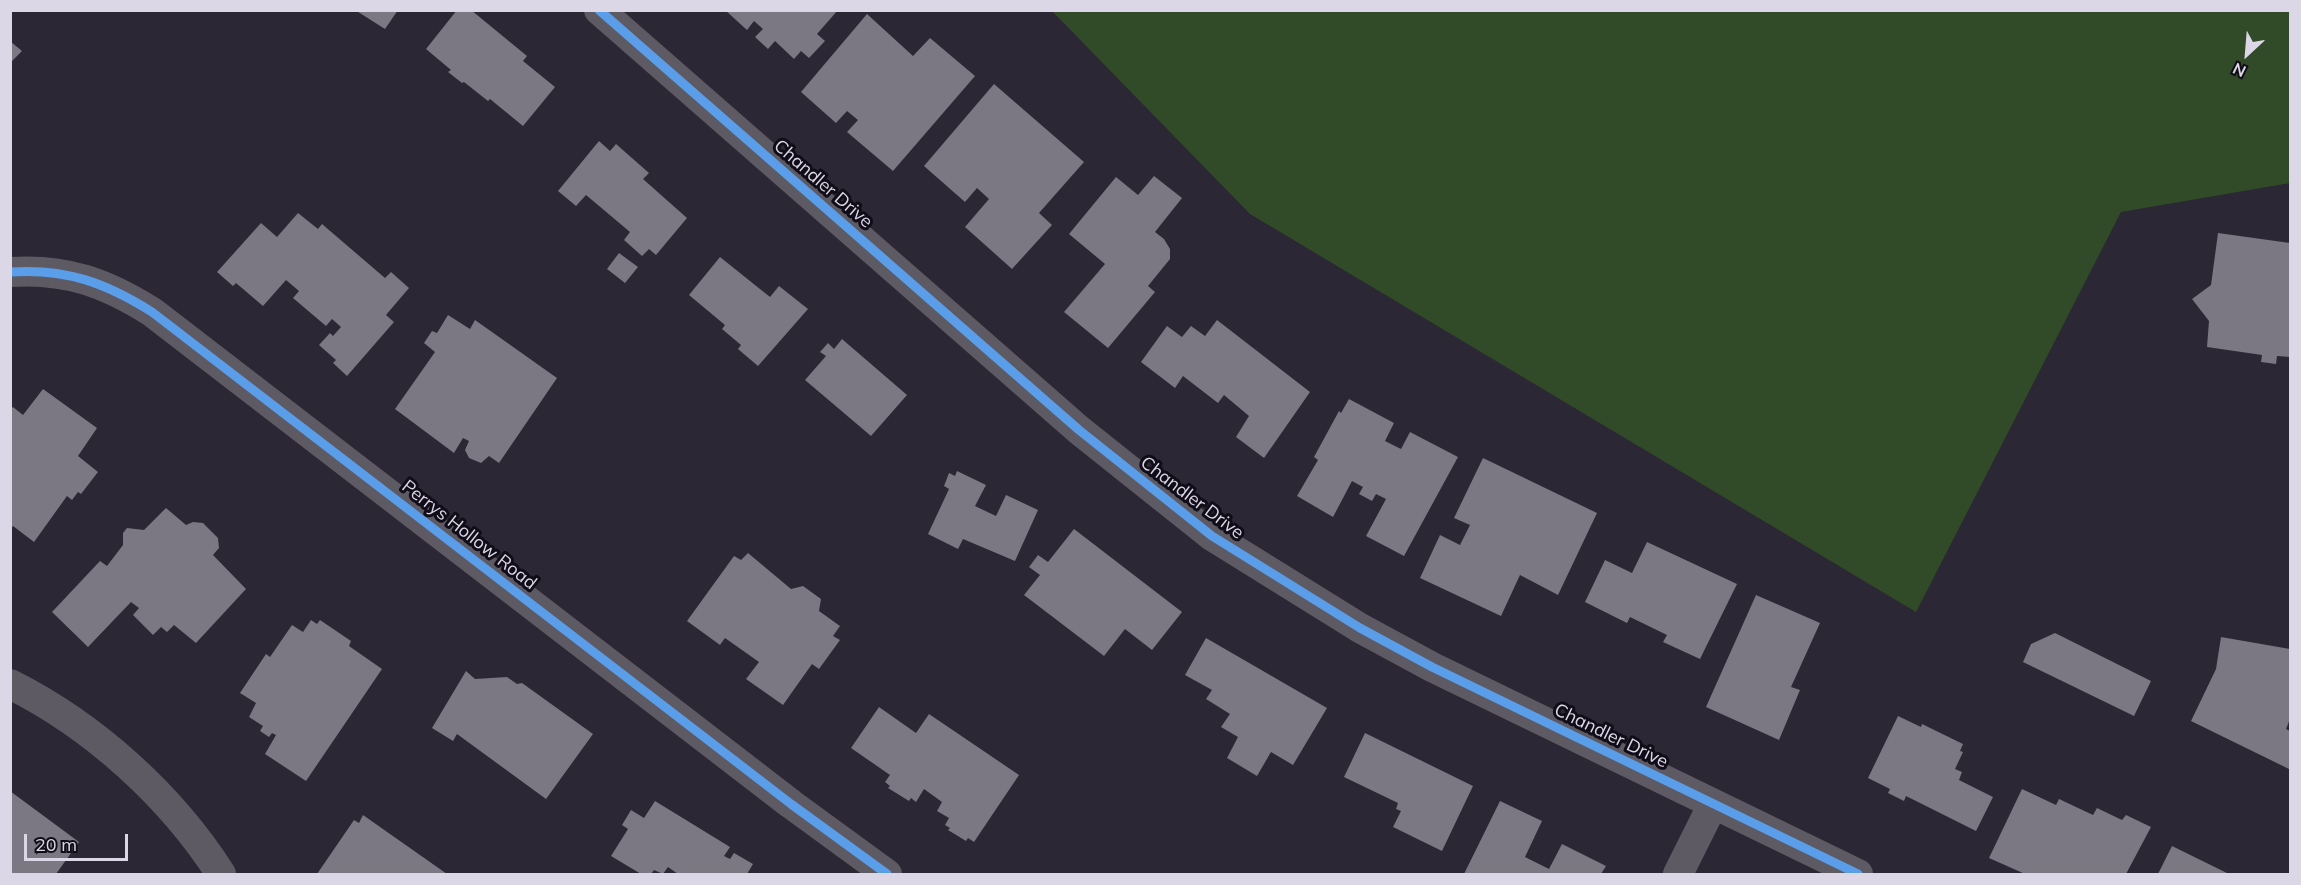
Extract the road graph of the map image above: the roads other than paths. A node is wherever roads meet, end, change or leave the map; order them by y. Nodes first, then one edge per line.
1 (599, 10) edge
2 (10, 272) edge
3 (10, 684) edge
4 (1713, 804) junction
5 (221, 874) edge
6 (887, 874) edge
7 (1678, 874) edge
8 (1858, 874) edge

1 - 4 street, Chandler Drive
2 - 6 street, Perrys Hollow Road
3 - 5 street
4 - 7 street
4 - 8 street, Chandler Drive

